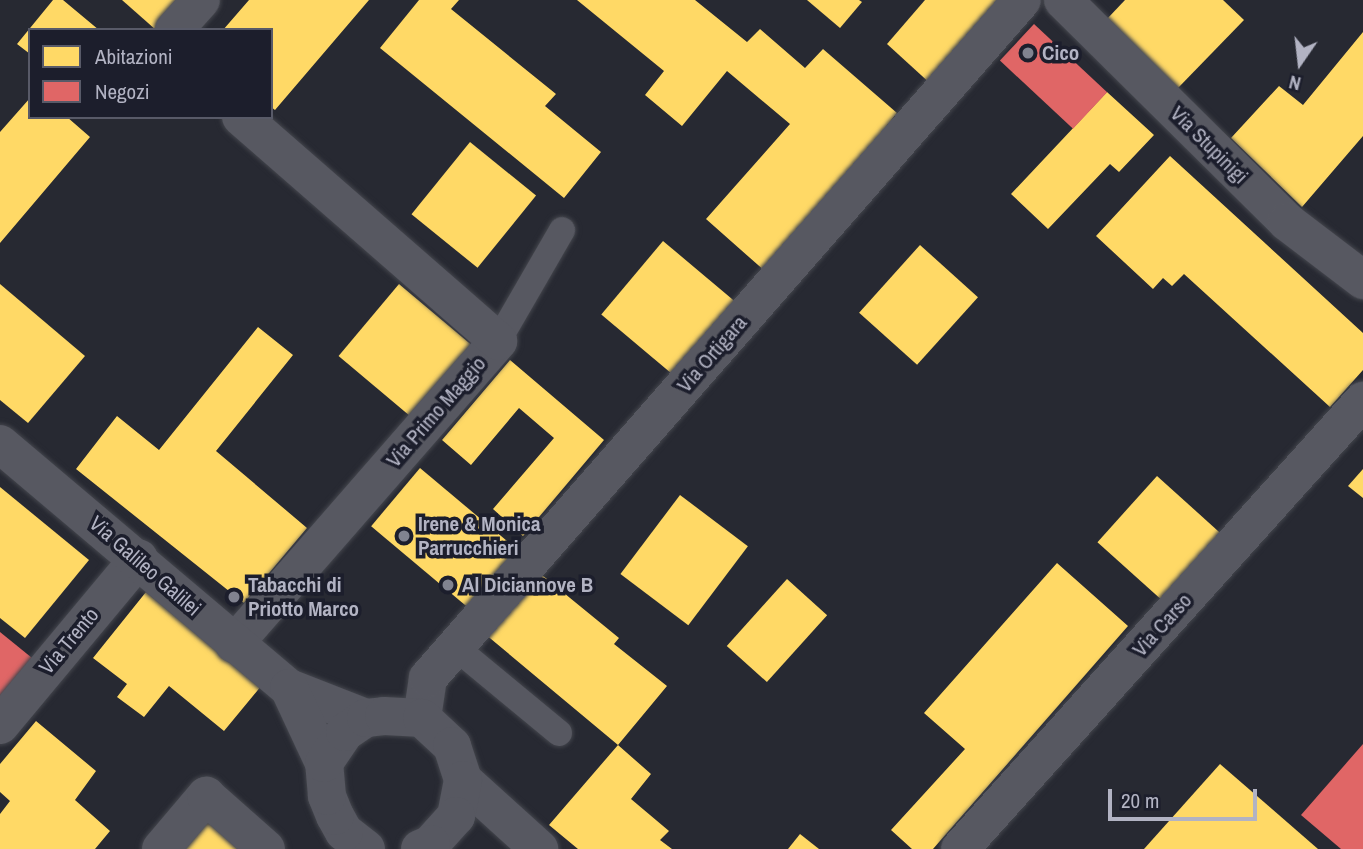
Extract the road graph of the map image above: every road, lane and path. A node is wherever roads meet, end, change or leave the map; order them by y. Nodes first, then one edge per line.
1 (201, 0) edge
2 (1022, 0) edge
3 (1063, 0) edge
4 (176, 28) edge
5 (243, 119) edge
6 (562, 230) dead end
7 (1363, 280) edge
8 (498, 341) junction
9 (1363, 401) edge
10 (0, 444) edge
11 (139, 558) junction
12 (234, 645) junction
13 (455, 647) junction
14 (289, 688) junction
15 (366, 718) junction
16 (422, 718) junction
17 (0, 725) edge
18 (559, 733) dead end
19 (324, 763) junction
20 (463, 780) junction
21 (332, 832) edge
22 (160, 849) edge
23 (266, 849) edge
24 (366, 849) edge
25 (420, 849) edge
26 (540, 849) edge
27 (960, 849) edge

1 - 4 street
2 - 13 street, Via Ortigara
3 - 7 street, Via Stupinigi
5 - 8 street, Via Primo Maggio
6 - 8 lane
8 - 12 street, Via Primo Maggio
9 - 27 street, Via Carso
10 - 11 street, Via Galileo Galilei
11 - 12 street, Via Galileo Galilei
11 - 17 street, Via Trento
12 - 14 street, Via Galileo Galilei
13 - 16 street, Via Ortigara
13 - 18 lane
14 - 15 street, Via Galileo Galilei
14 - 19 street, Via Galileo Galilei
15 - 16 street
15 - 19 street
16 - 20 street
19 - 21 street, Via Galileo Galilei
20 - 25 street
20 - 26 street
21 - 24 street
22 - 23 street

